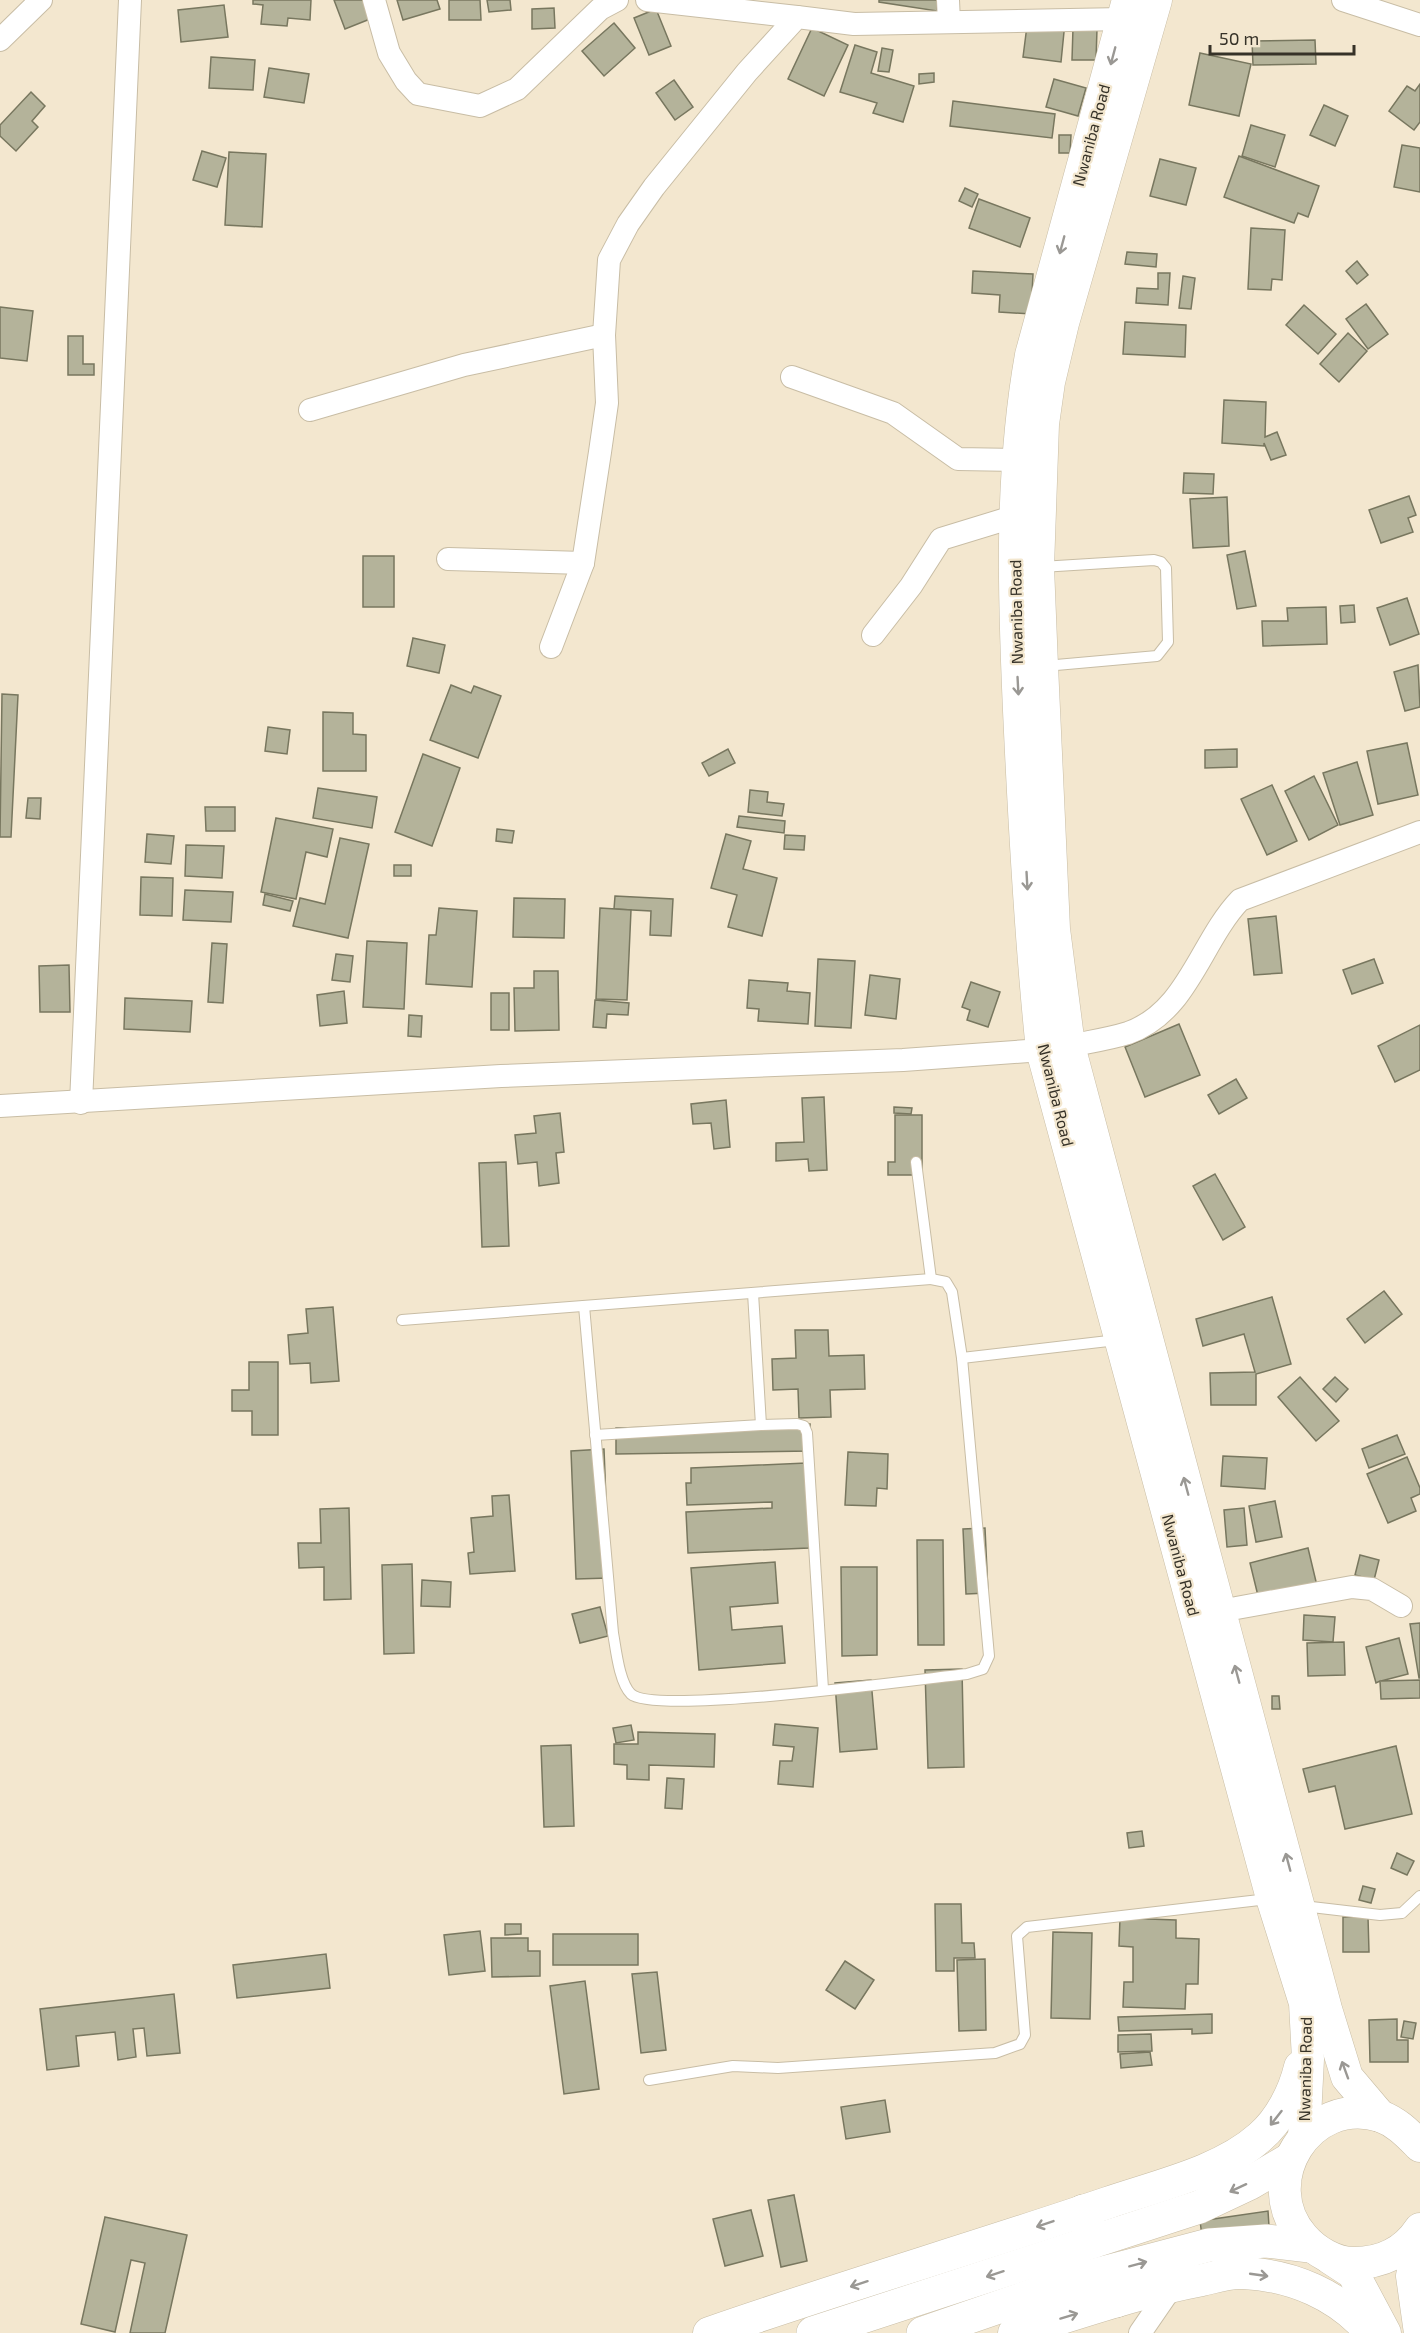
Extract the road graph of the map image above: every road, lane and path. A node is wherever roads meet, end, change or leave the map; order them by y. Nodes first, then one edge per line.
1 (41, 0) edge
2 (130, 0) edge
3 (374, 0) edge
4 (616, 0) edge
5 (647, 0) edge
6 (1156, 0) edge
7 (1343, 0) edge
8 (1125, 9) edge
9 (949, 11) edge
10 (798, 17) junction
11 (1420, 25) edge
12 (0, 40) edge
13 (604, 335) junction
14 (792, 377) dead end
15 (310, 410) dead end
16 (1018, 460) junction
17 (1016, 516) junction
18 (448, 558) dead end
19 (583, 563) junction
20 (1038, 567) junction
21 (873, 635) dead end
22 (551, 647) dead end
23 (1042, 666) junction
24 (1420, 832) edge
25 (1056, 1048) junction
26 (81, 1104) junction
27 (0, 1106) edge
28 (916, 1162) dead end
29 (931, 1280) junction
30 (753, 1293) junction
31 (584, 1306) junction
32 (402, 1320) dead end
33 (1120, 1340) junction
34 (962, 1358) junction
35 (761, 1425) junction
36 (595, 1435) junction
37 (1401, 1605) dead end
38 (1220, 1611) junction
39 (823, 1689) junction
40 (1420, 1896) edge
41 (1286, 1902) junction
42 (1305, 2003) junction
43 (649, 2080) dead end
44 (1380, 2116) junction
45 (1420, 2146) edge
46 (1297, 2148) junction
47 (1083, 2211) junction
48 (1420, 2229) edge
49 (1420, 2237) edge
50 (1092, 2242) junction
51 (1320, 2252) junction
52 (1080, 2279) junction
53 (1173, 2285) junction
54 (1116, 2301) junction
55 (709, 2333) edge
56 (813, 2333) edge
57 (923, 2333) edge
58 (1014, 2333) edge
59 (1140, 2333) edge
60 (1371, 2333) edge
61 (1385, 2333) edge
62 (1420, 2333) edge

1 - 12 street
2 - 26 street
3 - 4 street
5 - 10 street
6 - 20 main road
7 - 11 street
8 - 9 street
8 -> 16 main road, Nwaniba Road
9 - 10 street
10 - 13 street
13 - 15 street
13 - 19 street
14 - 16 street
16 - 17 main road, Nwaniba Road
17 - 21 street
17 -> 25 main road, Nwaniba Road
18 - 19 street
19 - 22 street
20 - 23 main road
20 - 23 lane
23 - 25 main road
24 - 25 street
25 - 26 street
25 - 33 main road, Nwaniba Road
38 -> 25 main road
26 - 27 street
28 - 29 lane
29 - 30 lane
29 - 34 lane
30 - 31 lane
30 - 35 lane
31 - 32 lane
31 - 36 lane
33 - 34 lane
33 - 41 main road, Nwaniba Road
34 - 39 lane
35 - 36 lane
35 - 39 lane
36 - 39 lane
37 - 38 street
41 -> 38 main road
40 - 41 lane
41 - 42 main road, Nwaniba Road
41 - 43 lane
44 -> 41 main road
42 - 46 main road, Nwaniba Road
42 -> 47 main road
44 - 45 main road
44 - 46 main road
46 -> 50 main road
46 - 51 main road, Nwaniba Road
47 - 50 main road
47 -> 55 main road
48 - 51 main road
49 - 62 main road
50 -> 56 main road
52 -> 51 main road
51 - 61 main road
52 - 54 main road
52 - 57 main road
53 - 54 main road
53 - 59 street
53 -> 60 main road
58 -> 54 main road

